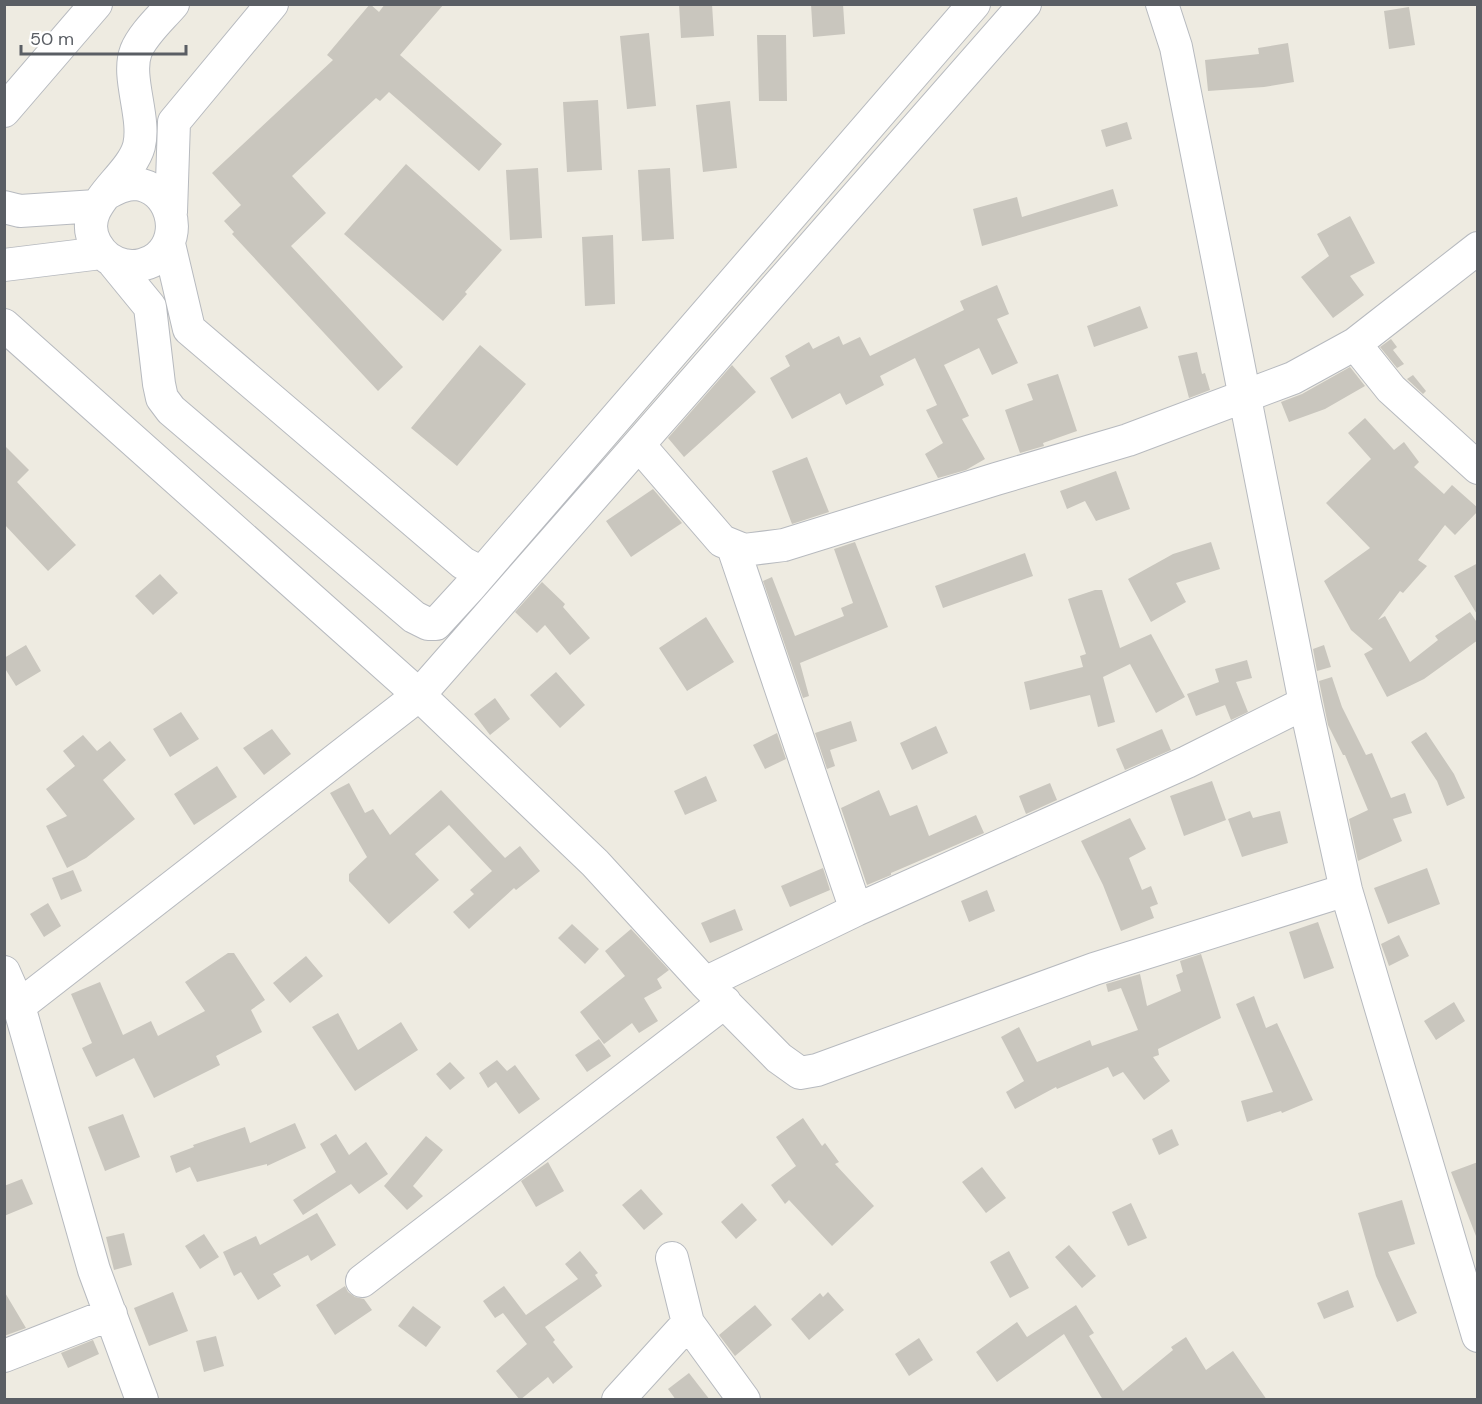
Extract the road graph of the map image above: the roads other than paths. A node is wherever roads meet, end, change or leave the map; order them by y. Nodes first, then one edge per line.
1 (96, 4) edge
2 (173, 4) edge
3 (272, 4) edge
4 (974, 4) edge
5 (1025, 4) edge
6 (1162, 4) edge
7 (4, 111) edge
8 (101, 200) junction
9 (4, 207) edge
10 (171, 212) junction
11 (168, 244) junction
12 (1478, 248) edge
13 (108, 258) junction
14 (4, 265) edge
15 (4, 326) edge
16 (1355, 344) junction
17 (1244, 395) junction
18 (639, 445) junction
19 (1478, 468) edge
20 (734, 546) junction
21 (482, 573) junction
22 (419, 695) junction
23 (1305, 703) junction
24 (1346, 890) junction
25 (856, 910) junction
26 (4, 972) edge
27 (715, 992) junction
28 (19, 1006) junction
29 (672, 1258) dead end
30 (362, 1281) dead end
31 (111, 1314) junction
32 (688, 1323) junction
33 (1478, 1336) edge
34 (4, 1356) edge
35 (142, 1400) edge
36 (618, 1400) edge
37 (744, 1400) edge

1 - 7 street
2 - 8 street
3 - 10 street
4 - 21 street
5 - 18 street
6 - 17 street
8 - 9 street
8 - 10 street
8 - 13 street
10 - 11 street
11 - 13 street
11 - 21 street
12 - 16 street
13 - 14 street
13 - 21 street
15 - 22 street
16 - 17 street
16 - 19 street
17 - 20 street
17 - 23 street
18 - 20 street
18 - 22 street
20 - 25 street
22 - 27 street
22 - 28 street
23 - 24 street
23 - 25 street
24 - 27 street
24 - 33 street
25 - 27 street
26 - 28 street
27 - 30 street
28 - 31 street
29 - 32 street
31 - 34 street
31 - 35 street
32 - 36 street
32 - 37 street

